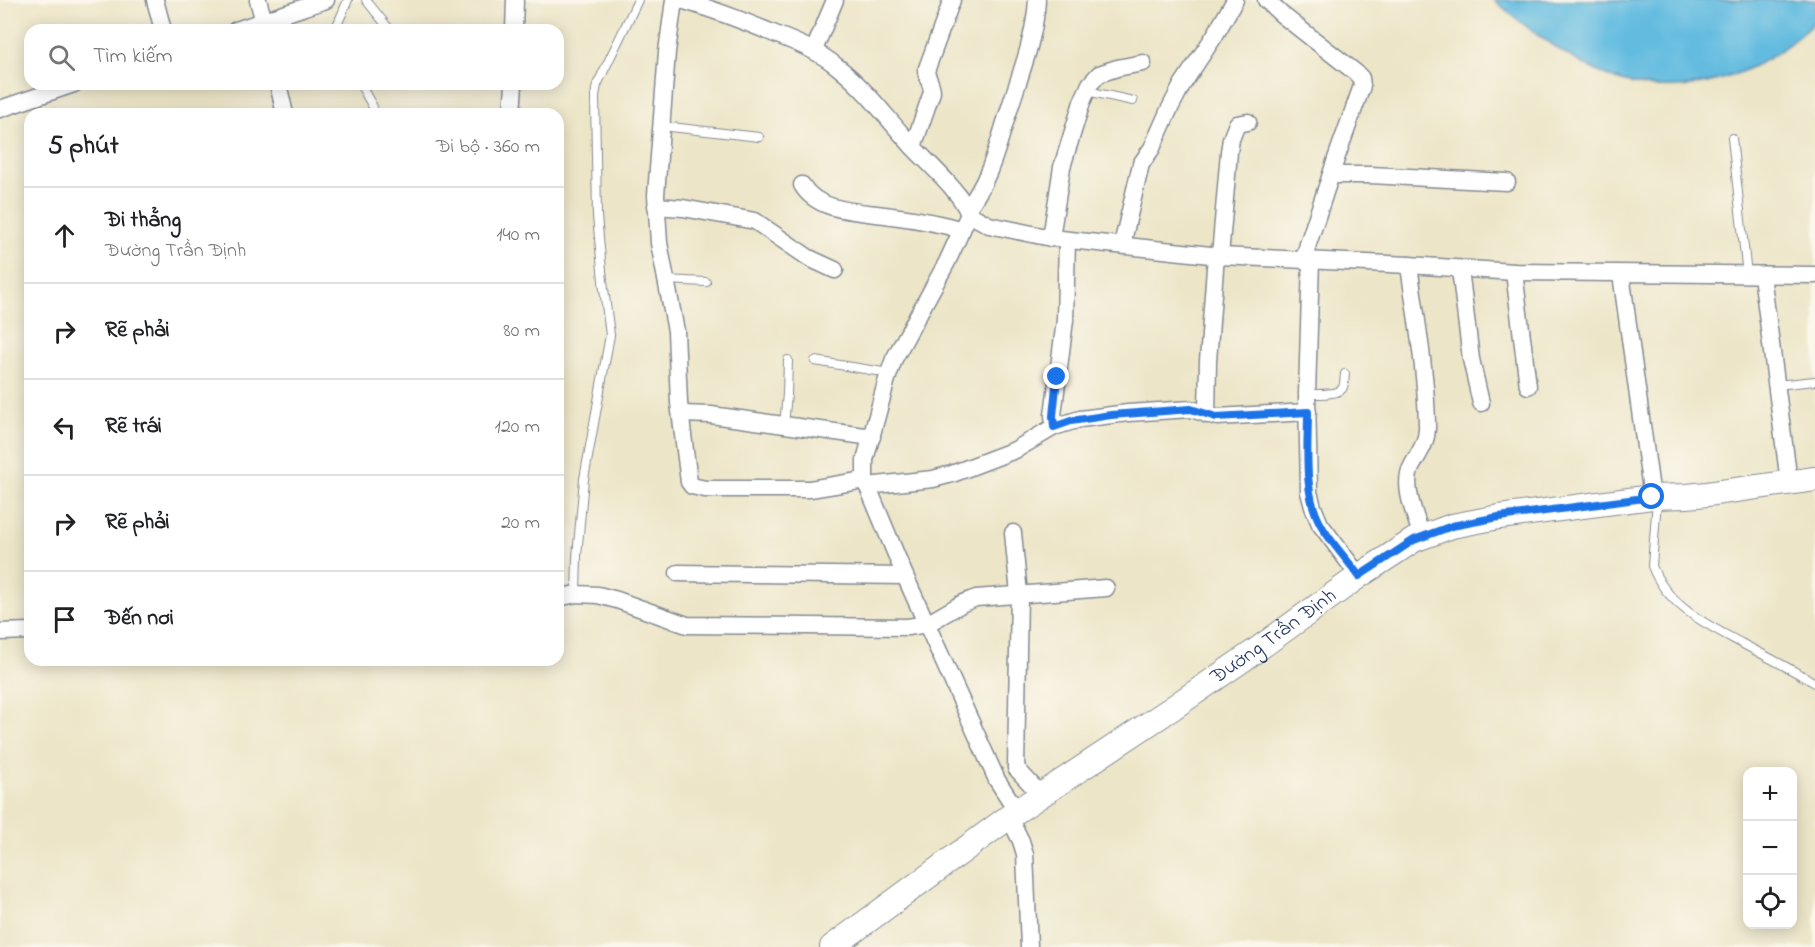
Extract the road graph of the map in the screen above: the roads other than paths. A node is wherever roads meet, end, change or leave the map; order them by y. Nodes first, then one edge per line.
1 (155, 0) edge
2 (258, 0) edge
3 (326, 0) edge
4 (348, 0) edge
5 (366, 0) edge
6 (515, 0) edge
7 (638, 0) edge
8 (674, 0) edge
9 (681, 0) edge
10 (835, 0) edge
11 (952, 0) edge
12 (1037, 0) edge
13 (1235, 0) edge
14 (1266, 0) edge
15 (726, 6) edge
16 (161, 24) edge
17 (266, 24) edge
18 (268, 24) edge
19 (338, 24) edge
20 (385, 24) edge
21 (514, 24) edge
22 (814, 50) junction
23 (1143, 63) dead end
24 (56, 90) edge
25 (279, 90) edge
26 (363, 90) edge
27 (514, 90) edge
28 (1086, 91) junction
29 (1133, 101) dead end
30 (373, 107) dead end
31 (284, 108) edge
32 (512, 108) edge
33 (0, 109) edge
34 (1248, 122) dead end
35 (662, 126) junction
36 (759, 137) dead end
37 (1732, 138) dead end
38 (914, 147) junction
39 (1330, 175) junction
40 (1507, 182) dead end
41 (802, 185) dead end
42 (656, 206) junction
43 (966, 218) junction
44 (1059, 239) junction
45 (1122, 245) junction
46 (1218, 255) junction
47 (1308, 260) junction
48 (1409, 265) junction
49 (1460, 269) junction
50 (835, 270) dead end
51 (1514, 272) junction
52 (1621, 274) junction
53 (1755, 275) junction
54 (1815, 275) edge
55 (665, 280) junction
56 (706, 282) dead end
57 (788, 360) dead end
58 (815, 361) dead end
59 (889, 373) junction
60 (1345, 374) dead end
61 (1815, 381) edge
62 (1776, 385) junction
63 (1528, 386) dead end
64 (1307, 394) junction
65 (1481, 403) dead end
66 (1308, 412) junction
67 (681, 414) junction
68 (1207, 415) junction
69 (784, 425) junction
70 (1054, 427) junction
71 (872, 437) junction
72 (1815, 479) edge
73 (1789, 482) junction
74 (866, 483) junction
75 (1655, 497) junction
76 (1013, 533) dead end
77 (1422, 537) junction
78 (678, 573) dead end
79 (904, 576) junction
80 (1359, 576) junction
81 (1106, 588) dead end
82 (576, 594) junction
83 (1018, 594) junction
84 (564, 597) edge
85 (927, 624) junction
86 (24, 631) edge
87 (0, 632) edge
88 (1815, 683) edge
89 (1041, 795) junction
90 (1013, 814) junction
91 (832, 947) edge
92 (1029, 947) edge

1 - 16 street
2 - 17 street
3 - 18 street
4 - 19 lane
5 - 20 lane
6 - 21 street
7 - 82 lane
8 - 35 street
9 - 15 street
10 - 22 street
11 - 38 street
12 - 43 street
13 - 45 street
14 - 39 street
15 - 22 street
22 - 38 street
23 - 28 street
24 - 33 street
25 - 31 street
26 - 30 lane
27 - 32 street
28 - 29 lane
28 - 44 street
34 - 46 street
35 - 36 lane
35 - 42 street
37 - 53 lane
38 - 43 street
39 - 40 street
39 - 47 street
41 - 43 street
42 - 50 street
42 - 55 street
43 - 44 street
43 - 59 street
44 - 45 street
44 - 70 street
45 - 46 street
46 - 47 street
46 - 68 street
47 - 48 street
47 - 64 street
48 - 49 street
48 - 77 street
49 - 51 street
49 - 65 street
51 - 52 street
51 - 63 street
52 - 53 street
52 - 75 street
53 - 54 street
53 - 62 street
55 - 56 lane
55 - 67 street
57 - 69 lane
58 - 59 lane
59 - 71 street
60 - 64 lane
61 - 62 lane
62 - 73 street
64 - 66 street
66 - 68 street
66 - 80 street
67 - 69 street
67 - 74 street
68 - 70 street
69 - 71 street
70 - 74 street
71 - 74 street
72 - 73 main road, Đường Trần Định
73 - 75 main road, Đường Trần Định
74 - 79 street
75 - 77 main road, Đường Trần Định
75 - 88 lane
76 - 83 street
77 - 80 main road, Đường Trần Định
78 - 79 street
79 - 85 street
80 - 89 main road, Đường Trần Định
81 - 83 street
82 - 84 street
82 - 85 street
83 - 85 street
83 - 89 street
85 - 90 street
86 - 87 street
89 - 90 main road, Đường Trần Định
90 - 91 main road, Đường Trần Định
90 - 92 street

